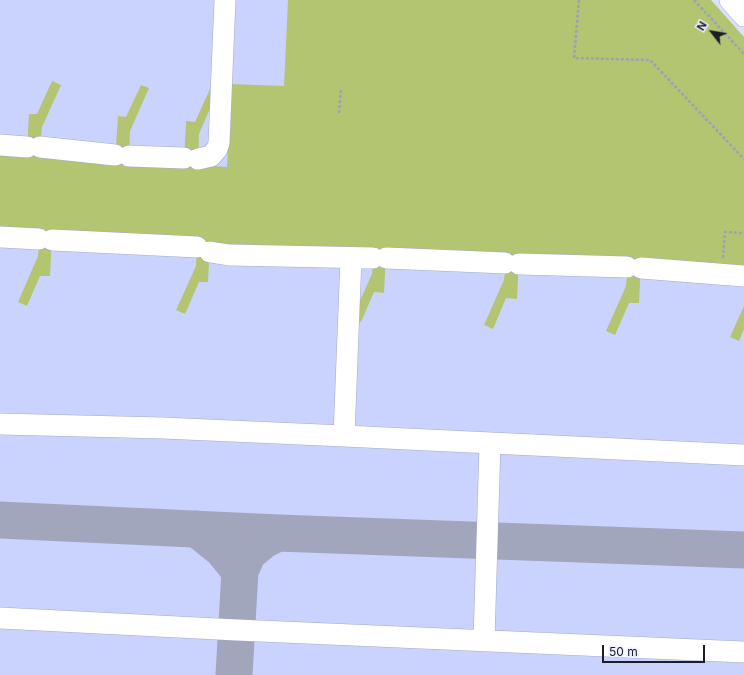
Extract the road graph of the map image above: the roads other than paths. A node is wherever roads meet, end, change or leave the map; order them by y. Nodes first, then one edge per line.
1 (225, 0) edge
2 (730, 0) edge
3 (744, 16) edge
4 (0, 145) edge
5 (0, 237) edge
6 (351, 258) junction
7 (744, 276) edge
8 (0, 424) edge
9 (344, 436) junction
10 (490, 444) junction
11 (744, 455) edge
12 (0, 618) edge
13 (484, 640) junction
14 (744, 652) edge

1 - 4 lane
2 - 3 lane
5 - 6 lane
6 - 7 lane
6 - 9 lane
8 - 9 lane
9 - 10 lane
10 - 11 lane
10 - 13 lane
12 - 13 lane
13 - 14 lane

